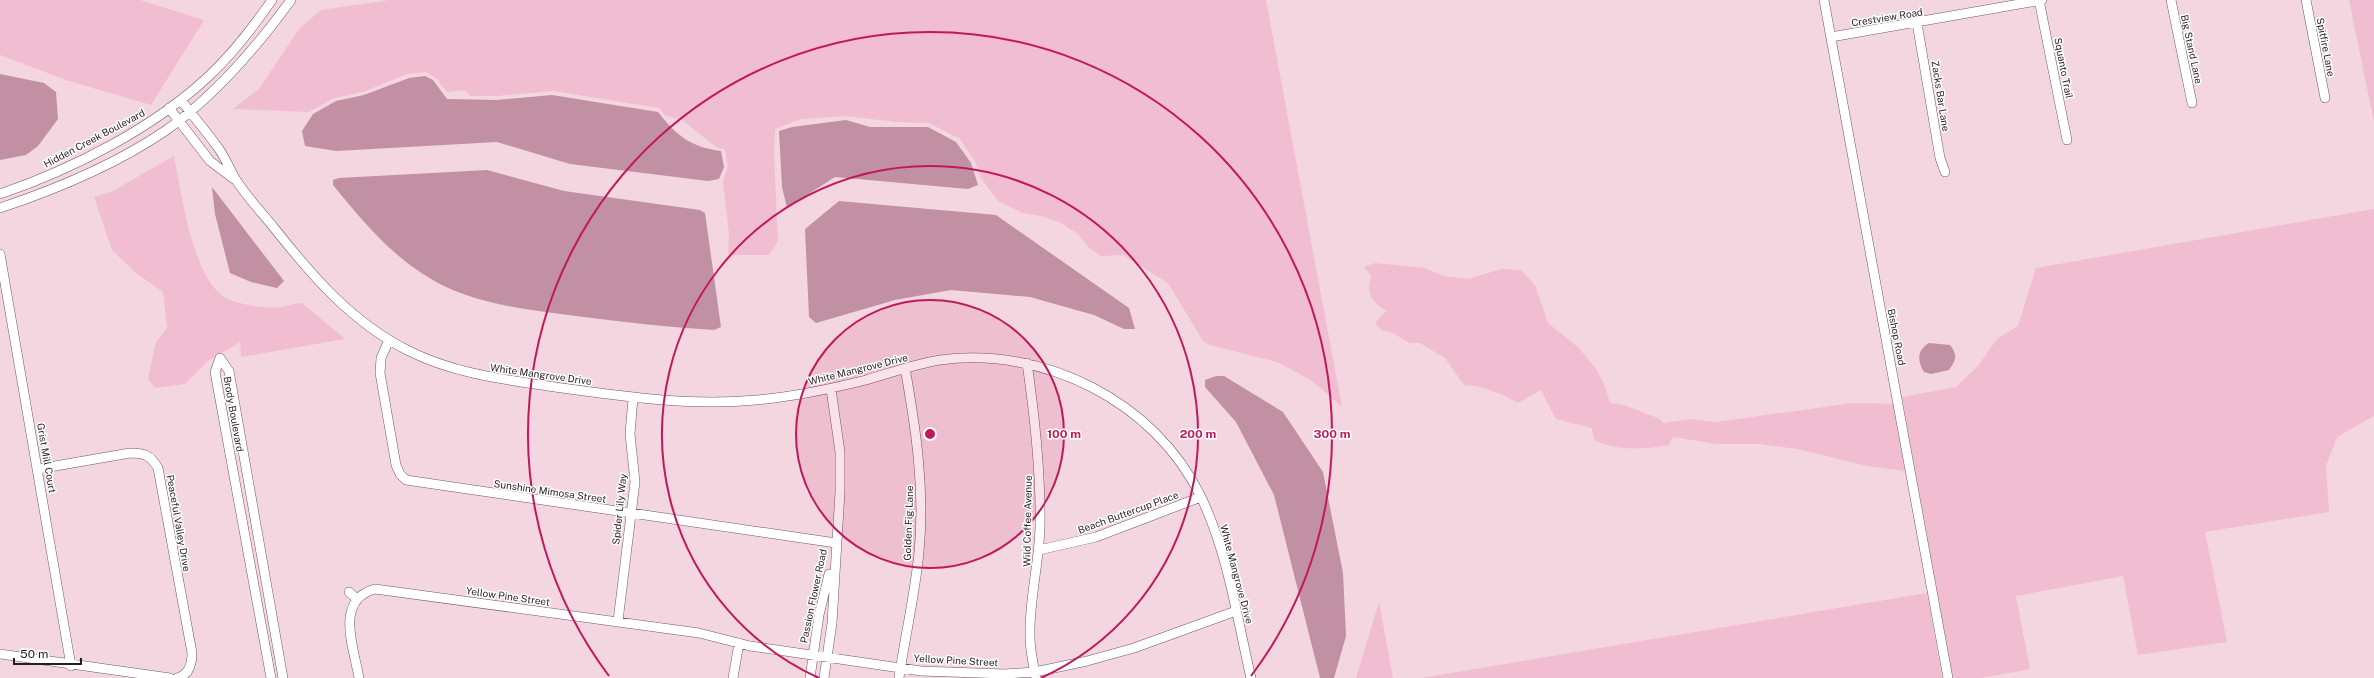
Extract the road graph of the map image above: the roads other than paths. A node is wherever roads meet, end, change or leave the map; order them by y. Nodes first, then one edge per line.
1 (272, 0) edge
2 (291, 0) edge
3 (1824, 0) edge
4 (2040, 0) edge
5 (2171, 0) edge
6 (2306, 0) edge
7 (2017, 2) edge
8 (1917, 23) junction
9 (1831, 37) junction
10 (2325, 98) dead end
11 (181, 100) junction
12 (2192, 102) dead end
13 (169, 108) junction
14 (189, 111) junction
15 (178, 120) junction
16 (2067, 140) dead end
17 (1945, 172) dead end
18 (237, 182) junction
19 (0, 194) edge
20 (0, 208) edge
21 (0, 254) edge
22 (389, 340) junction
23 (1027, 364) junction
24 (905, 368) junction
25 (831, 389) junction
26 (633, 398) junction
27 (38, 469) junction
28 (1201, 497) junction
29 (631, 514) junction
30 (836, 543) junction
31 (1039, 550) junction
32 (349, 592) dead end
33 (357, 598) junction
34 (1236, 611) junction
35 (618, 621) junction
36 (739, 643) junction
37 (0, 654) edge
38 (813, 655) junction
39 (827, 657) junction
40 (71, 666) junction
41 (900, 668) junction
42 (1035, 675) edge
43 (170, 678) edge
44 (177, 678) edge
45 (271, 678) edge
46 (283, 678) edge
47 (359, 678) edge
48 (733, 678) edge
49 (810, 678) edge
50 (824, 678) edge
51 (899, 678) edge
52 (1251, 678) edge
53 (1948, 678) edge

1 - 11 street, Hidden Creek Boulevard
2 - 14 street
3 - 9 street, Bishop Road
4 - 7 street, Crestview Road
4 - 16 street, Squanto Trail
5 - 12 street, Big Stand Lane
6 - 10 street, Spitfire Lane
7 - 8 street, Crestview Road
8 - 9 street, Crestview Road
8 - 17 street, Zacks Bar Lane
9 - 53 street, Bishop Road
11 - 13 street, Hidden Creek Boulevard
11 - 14 street, White Mangrove Drive
13 - 15 street, White Mangrove Drive
13 - 19 street, Hidden Creek Boulevard
14 - 15 street
14 - 18 street, White Mangrove Drive
15 - 18 street, White Mangrove Drive
15 - 20 street
18 - 22 street, White Mangrove Drive
21 - 27 street, Grist Mill Court
22 - 26 street, White Mangrove Drive
22 - 29 street, Sunshine Mimosa Street
23 - 24 street, White Mangrove Drive
23 - 28 street, White Mangrove Drive
23 - 31 street, Wild Coffee Avenue
24 - 25 street, White Mangrove Drive
24 - 41 street, Golden Fig Lane
25 - 26 street, White Mangrove Drive
25 - 30 street, Passion Flower Road
26 - 29 street, Spider Lily Way
27 - 40 street, Grist Mill Court
27 - 44 street, Peaceful Valley Drive
28 - 31 street, Beach Buttercup Place
28 - 34 street, White Mangrove Drive
29 - 30 street, Sunshine Mimosa Street
29 - 35 street, Spider Lily Way
30 - 38 street, Passion Flower Road
30 - 39 street, Passion Flower Road
31 - 42 street, Wild Coffee Avenue
32 - 33 street
33 - 35 street, Yellow Pine Street
33 - 47 street
34 - 42 street, Yellow Pine Street
34 - 52 street, White Mangrove Drive
35 - 36 street, Yellow Pine Street
36 - 38 street, Yellow Pine Street
36 - 48 street
37 - 40 street
38 - 39 street, Yellow Pine Street
38 - 49 street, Passion Flower Road
39 - 41 street, Yellow Pine Street
39 - 50 street, Passion Flower Road
40 - 43 street
41 - 42 street, Yellow Pine Street
41 - 51 street, Golden Fig Lane
45 - 46 street, Brody Boulevard

